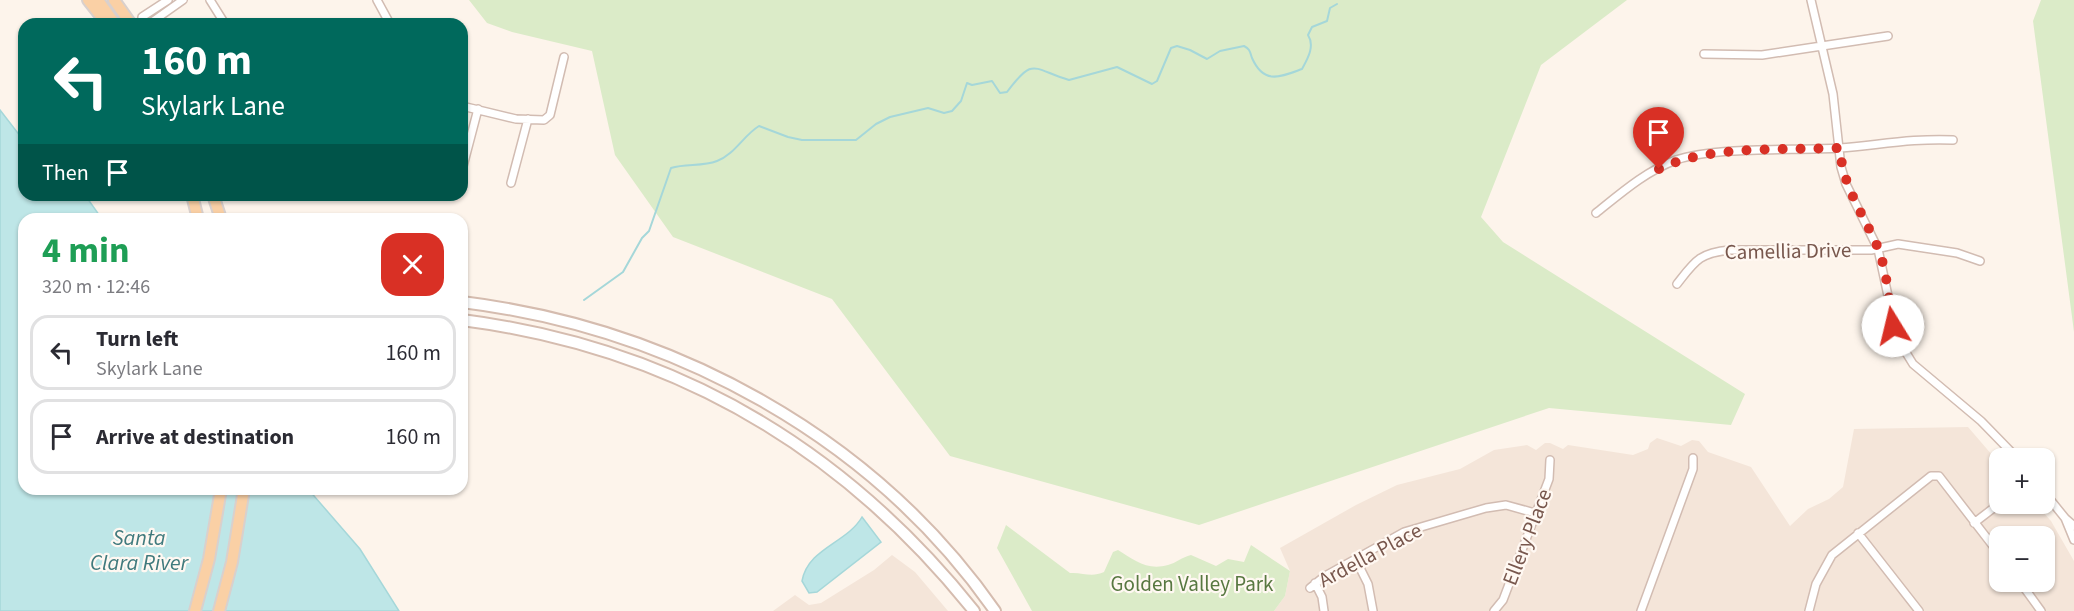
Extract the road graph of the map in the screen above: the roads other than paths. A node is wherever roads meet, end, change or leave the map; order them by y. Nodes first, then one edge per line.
1 (88, 0) edge
2 (98, 0) edge
3 (114, 0) edge
4 (168, 0) edge
5 (183, 0) edge
6 (210, 0) edge
7 (377, 0) edge
8 (1811, 0) edge
9 (102, 18) edge
10 (112, 18) edge
11 (127, 18) edge
12 (142, 18) edge
13 (158, 18) edge
14 (221, 18) edge
15 (387, 18) edge
16 (1888, 36) dead end
17 (1821, 47) junction
18 (1704, 54) dead end
19 (564, 57) dead end
20 (468, 107) edge
21 (478, 109) junction
22 (528, 119) junction
23 (1953, 140) dead end
24 (468, 147) edge
25 (1840, 148) junction
26 (511, 183) dead end
27 (1596, 213) dead end
28 (1878, 249) junction
29 (1980, 261) dead end
30 (1677, 284) dead end
31 (468, 303) edge
32 (468, 321) edge
33 (2007, 448) edge
34 (1693, 458) dead end
35 (1550, 460) dead end
36 (220, 495) edge
37 (243, 495) edge
38 (2055, 505) edge
39 (1989, 511) edge
40 (1535, 513) junction
41 (2066, 518) junction
42 (1974, 523) junction
43 (2074, 525) edge
44 (1858, 533) junction
45 (2074, 540) edge
46 (1989, 541) edge
47 (1356, 560) junction
48 (2027, 592) edge
49 (195, 611) edge
50 (219, 611) edge
51 (974, 611) edge
52 (995, 611) edge
53 (1324, 611) edge
54 (1373, 611) edge
55 (1494, 611) edge
56 (1641, 611) edge
57 (1809, 611) edge
58 (1919, 611) edge
59 (2041, 611) edge

1 - 9 main road
2 - 10 main road
3 - 11 main road
4 - 12 street
5 - 13 street
6 - 14 street
7 - 15 street
8 - 17 street
16 - 17 street
17 - 18 street
17 - 25 street
19 - 22 street
20 - 21 street
21 - 22 street
21 - 24 street
22 - 26 street
23 - 25 street
25 - 27 street
25 - 28 street
28 - 29 street, Camellia Drive
28 - 30 street, Camellia Drive
28 - 33 street
31 - 52 main road
32 - 51 main road
34 - 56 street
35 - 40 street, Ellery Place
36 - 49 main road
37 - 50 main road
38 - 41 street
39 - 42 street
40 - 47 street, Ardella Place
40 - 55 street, Ellery Place
41 - 43 street
41 - 45 street
42 - 44 street
42 - 46 street
44 - 57 street
44 - 58 street
47 - 53 street, Ardella Place
47 - 54 street
48 - 59 street

